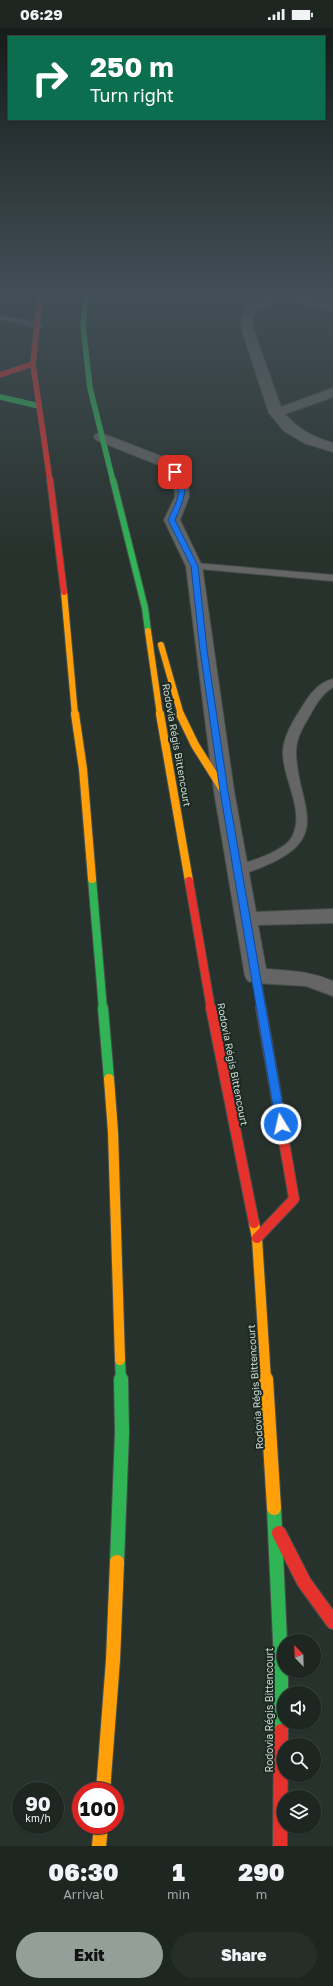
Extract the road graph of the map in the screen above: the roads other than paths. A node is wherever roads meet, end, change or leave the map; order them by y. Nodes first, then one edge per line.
1 (35, 380) edge
2 (89, 380) edge
3 (265, 380) edge
4 (333, 392) edge
5 (0, 397) edge
6 (39, 406) junction
7 (276, 413) junction
8 (101, 437) junction
9 (333, 448) edge
10 (194, 566) junction
11 (333, 578) edge
12 (145, 608) junction
13 (333, 683) edge
14 (224, 791) junction
15 (238, 870) junction
16 (333, 916) edge
17 (246, 919) junction
18 (256, 976) junction
19 (333, 989) edge
20 (257, 1238) junction
21 (275, 1526) junction
22 (333, 1622) edge
23 (104, 1782) edge
24 (100, 1834) edge
25 (99, 1846) edge
26 (280, 1846) edge

1 - 6 main road
2 - 8 main road, Rodovia Régis Bittencourt
3 - 7 street
4 - 7 street
5 - 6 main road
6 - 23 main road
7 - 9 street
8 - 10 street
8 - 12 main road, Rodovia Régis Bittencourt
10 - 11 lane
10 - 14 street
12 - 14 main road
12 - 20 main road, Rodovia Régis Bittencourt
13 - 15 lane
14 - 15 street
15 - 17 street
16 - 17 street
17 - 18 street
18 - 19 street
18 - 20 main road
20 - 21 main road, Rodovia Régis Bittencourt
21 - 22 main road
21 - 26 main road, Rodovia Régis Bittencourt
24 - 25 main road

